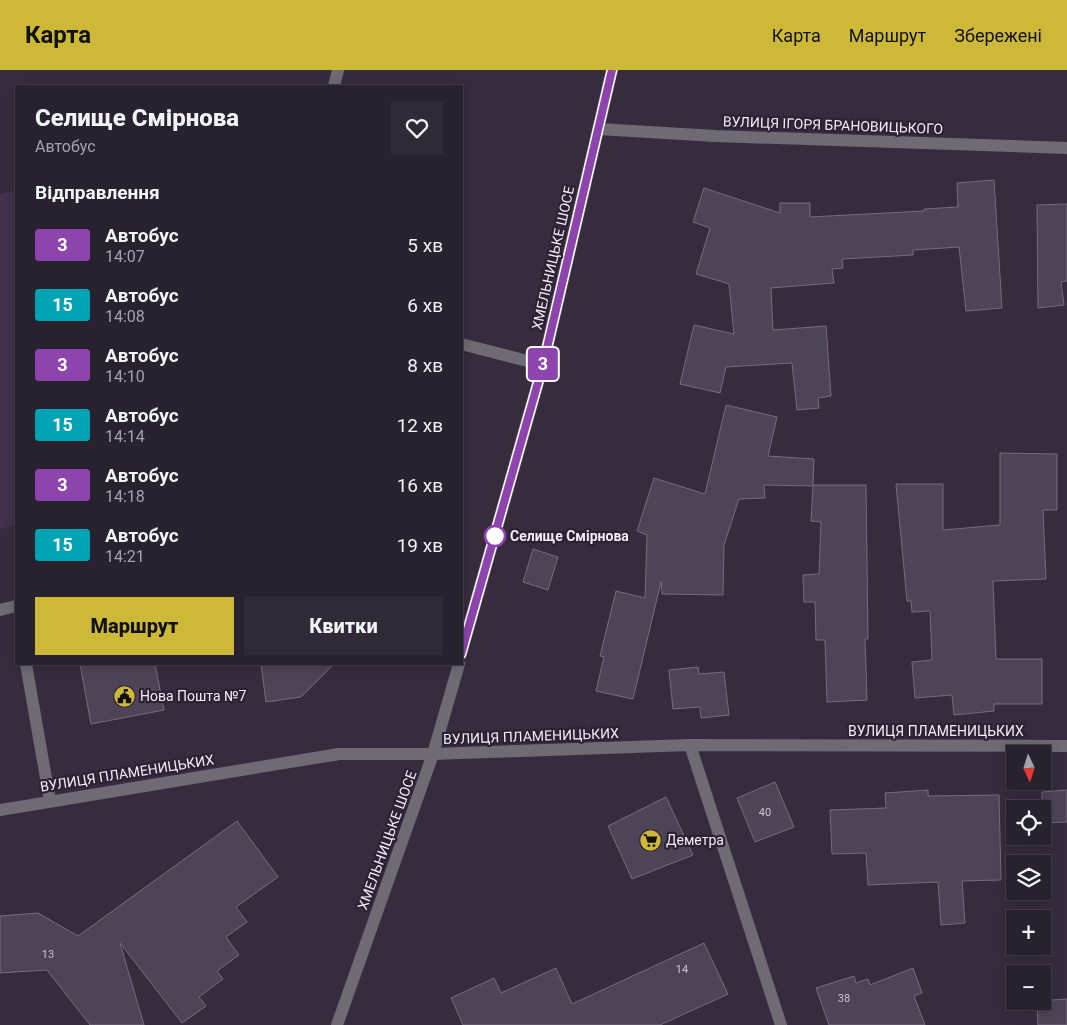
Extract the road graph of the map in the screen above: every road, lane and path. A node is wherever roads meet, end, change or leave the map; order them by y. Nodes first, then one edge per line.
1 (338, 70) edge
2 (612, 70) edge
3 (334, 85) edge
4 (599, 129) junction
5 (1067, 148) edge
6 (463, 345) edge
7 (543, 365) junction
8 (15, 606) edge
9 (0, 610) edge
10 (463, 647) edge
11 (26, 665) edge
12 (459, 665) edge
13 (690, 745) junction
14 (1067, 746) edge
15 (433, 754) junction
16 (50, 801) junction
17 (0, 810) edge
18 (337, 1025) edge
19 (781, 1025) edge

1 - 3 street
2 - 4 street, ХМЕЛЬНИЦЬКЕ ШОСЕ
4 - 5 street, ВУЛИЦЯ ІГОРЯ БРАНОВИЦЬКОГО
4 - 7 street, ХМЕЛЬНИЦЬКЕ ШОСЕ
6 - 7 street
7 - 10 street, ХМЕЛЬНИЦЬКЕ ШОСЕ
8 - 9 street
11 - 16 street
12 - 15 street, ХМЕЛЬНИЦЬКЕ ШОСЕ
13 - 14 street, ВУЛИЦЯ ПЛАМЕНИЦЬКИХ
13 - 15 street, ВУЛИЦЯ ПЛАМЕНИЦЬКИХ
13 - 19 street
15 - 16 street, ВУЛИЦЯ ПЛАМЕНИЦЬКИХ
15 - 18 street, ХМЕЛЬНИЦЬКЕ ШОСЕ
16 - 17 street, ВУЛИЦЯ ПЛАМЕНИЦЬКИХ

